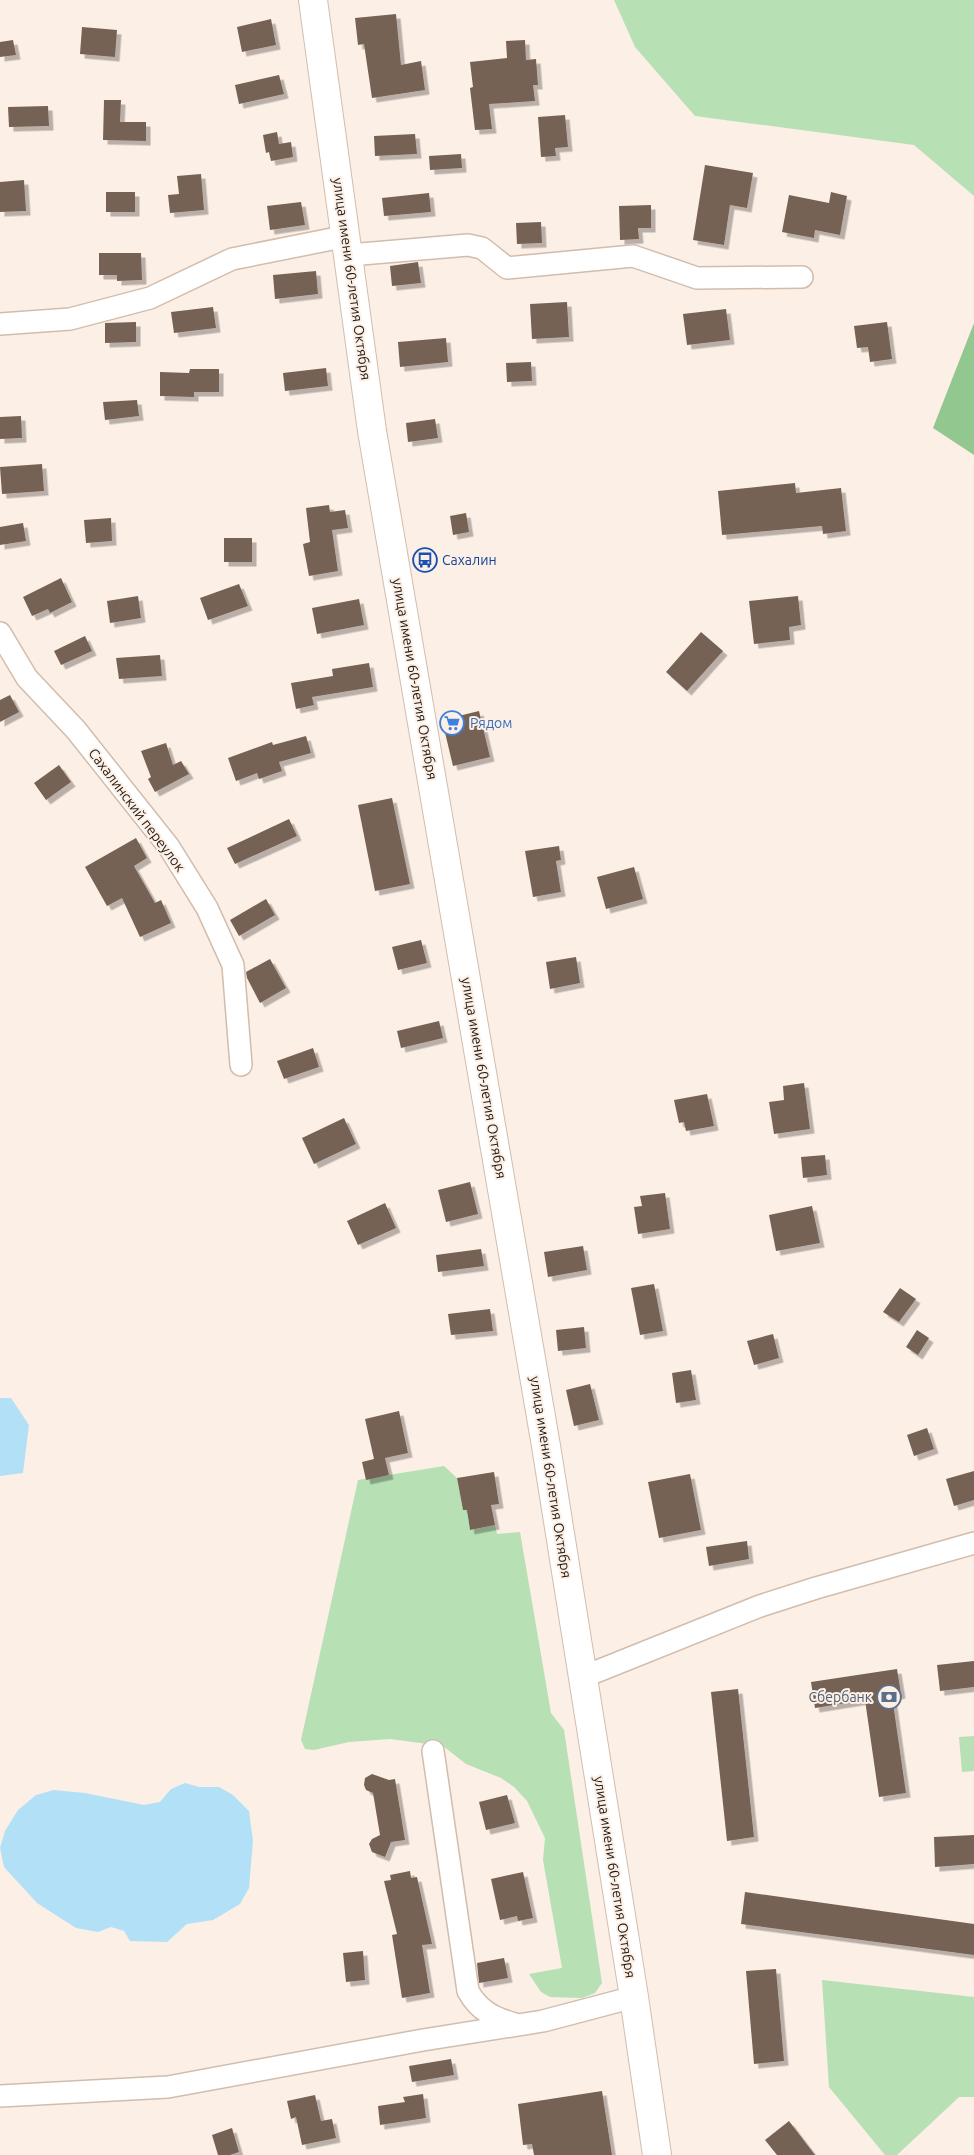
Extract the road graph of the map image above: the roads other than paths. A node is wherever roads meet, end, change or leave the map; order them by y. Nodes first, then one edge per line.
1 (314, 0) edge
2 (348, 245) junction
3 (802, 277) dead end
4 (0, 324) edge
5 (0, 634) edge
6 (241, 1065) dead end
7 (974, 1544) edge
8 (583, 1677) junction
9 (433, 1751) dead end
10 (634, 1997) junction
11 (518, 2025) junction
12 (0, 2096) edge
13 (657, 2155) edge

1 - 2 main road, улица имени 60-летия Октября
2 - 3 street
2 - 4 street
2 - 8 main road, улица имени 60-летия Октября
5 - 6 street, Сахалинский переулок
7 - 8 street
8 - 10 main road, улица имени 60-летия Октября
9 - 11 street
10 - 11 street
10 - 13 main road, улица имени 60-летия Октября
11 - 12 street

